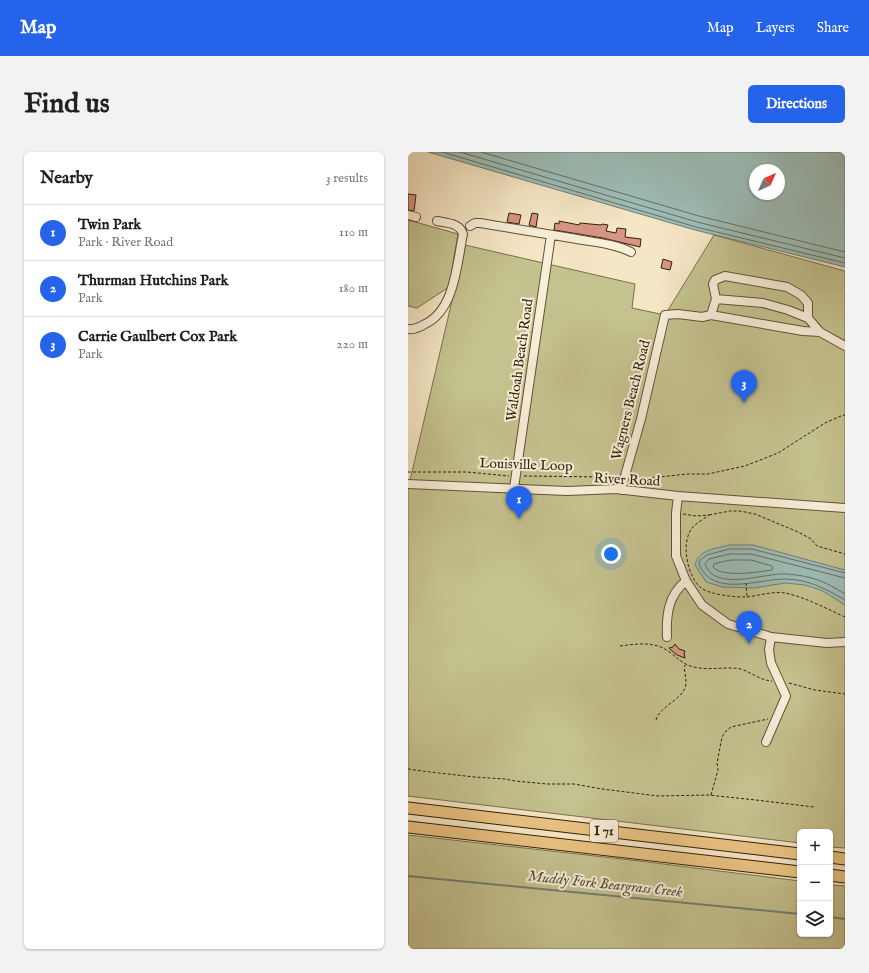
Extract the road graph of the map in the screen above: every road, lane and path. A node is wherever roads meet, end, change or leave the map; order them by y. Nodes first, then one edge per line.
1 (437, 220) dead end
2 (470, 226) dead end
3 (551, 235) junction
4 (631, 252) dead end
5 (716, 299) junction
6 (711, 314) junction
7 (808, 318) junction
8 (408, 329) edge
9 (820, 332) junction
10 (845, 346) edge
11 (845, 415) edge
12 (408, 472) edge
13 (516, 476) junction
14 (624, 480) junction
15 (408, 484) edge
16 (514, 488) junction
17 (621, 490) junction
18 (678, 496) junction
19 (845, 508) edge
20 (676, 513) junction
21 (709, 515) junction
22 (845, 554) edge
23 (686, 581) junction
24 (746, 583) dead end
25 (747, 596) junction
26 (845, 617) edge
27 (667, 637) dead end
28 (771, 637) junction
29 (845, 642) edge
30 (620, 646) dead end
31 (685, 664) junction
32 (779, 682) junction
33 (845, 694) edge
34 (776, 718) junction
35 (656, 720) dead end
36 (766, 742) dead end
37 (408, 769) edge
38 (711, 796) junction
39 (814, 807) dead end
40 (408, 808) edge
41 (408, 827) edge
42 (797, 854) edge
43 (833, 857) edge
44 (845, 859) edge
45 (797, 872) edge
46 (833, 875) edge
47 (845, 877) edge

1 - 8 street
2 - 3 street
3 - 4 street
3 - 13 street, Waldoah Beach Road
5 - 6 street
5 - 7 street
5 - 7 street
6 - 9 street
6 - 14 street, Wagners Beach Road
7 - 9 street
9 - 10 street
11 - 14 path, Louisville Loop
12 - 13 path, Louisville Loop
13 - 14 path, Louisville Loop
13 - 16 street, Waldoah Beach Road
14 - 17 street, Wagners Beach Road
15 - 16 street, River Road
16 - 17 street, River Road
17 - 18 street, River Road
18 - 19 street, River Road
18 - 20 street
20 - 21 path
20 - 23 street
21 - 22 path
21 - 25 path
23 - 27 street
23 - 28 street
24 - 25 path
25 - 26 path
28 - 29 street
28 - 32 street
30 - 31 path
31 - 32 path
31 - 35 path
32 - 33 path
32 - 34 street
34 - 36 street
34 - 38 path
37 - 38 path
38 - 39 path
40 - 42 highway, I 71
41 - 45 highway, I 71
43 - 44 highway
46 - 47 highway

